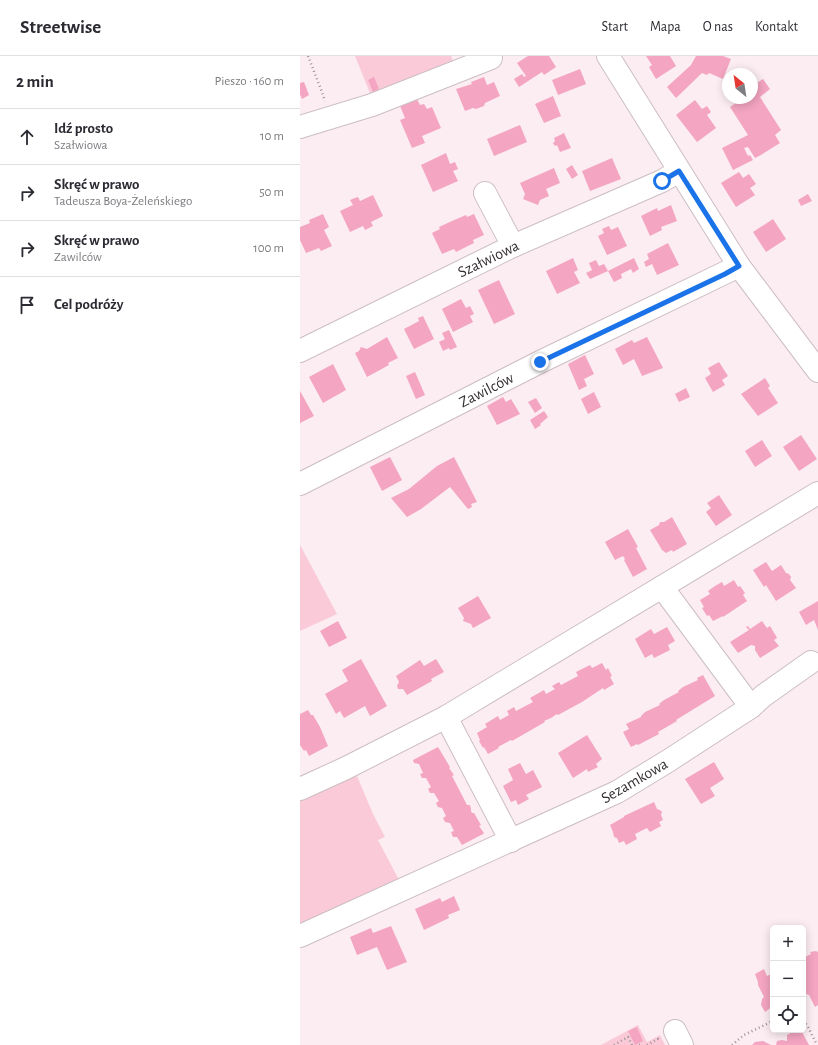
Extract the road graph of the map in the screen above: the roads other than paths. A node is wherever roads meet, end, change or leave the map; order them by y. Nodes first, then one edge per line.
1 (608, 56) edge
2 (491, 58) dead end
3 (300, 127) edge
4 (679, 171) junction
5 (485, 193) dead end
6 (513, 246) junction
7 (739, 266) junction
8 (300, 351) edge
9 (818, 371) edge
10 (300, 484) edge
11 (818, 494) edge
12 (662, 587) junction
13 (810, 662) dead end
14 (751, 707) junction
15 (446, 717) junction
16 (302, 783) edge
17 (511, 841) junction
18 (300, 936) edge

1 - 4 street
2 - 3 street
4 - 6 street, Szałwiowa
4 - 7 street
5 - 6 street
6 - 8 street, Szałwiowa
7 - 9 street
7 - 10 street, Zawilców
11 - 12 street
12 - 14 street
12 - 15 street
13 - 14 street, Sezamkowa
14 - 17 street, Sezamkowa
15 - 16 street
15 - 17 street
17 - 18 street, Sezamkowa

